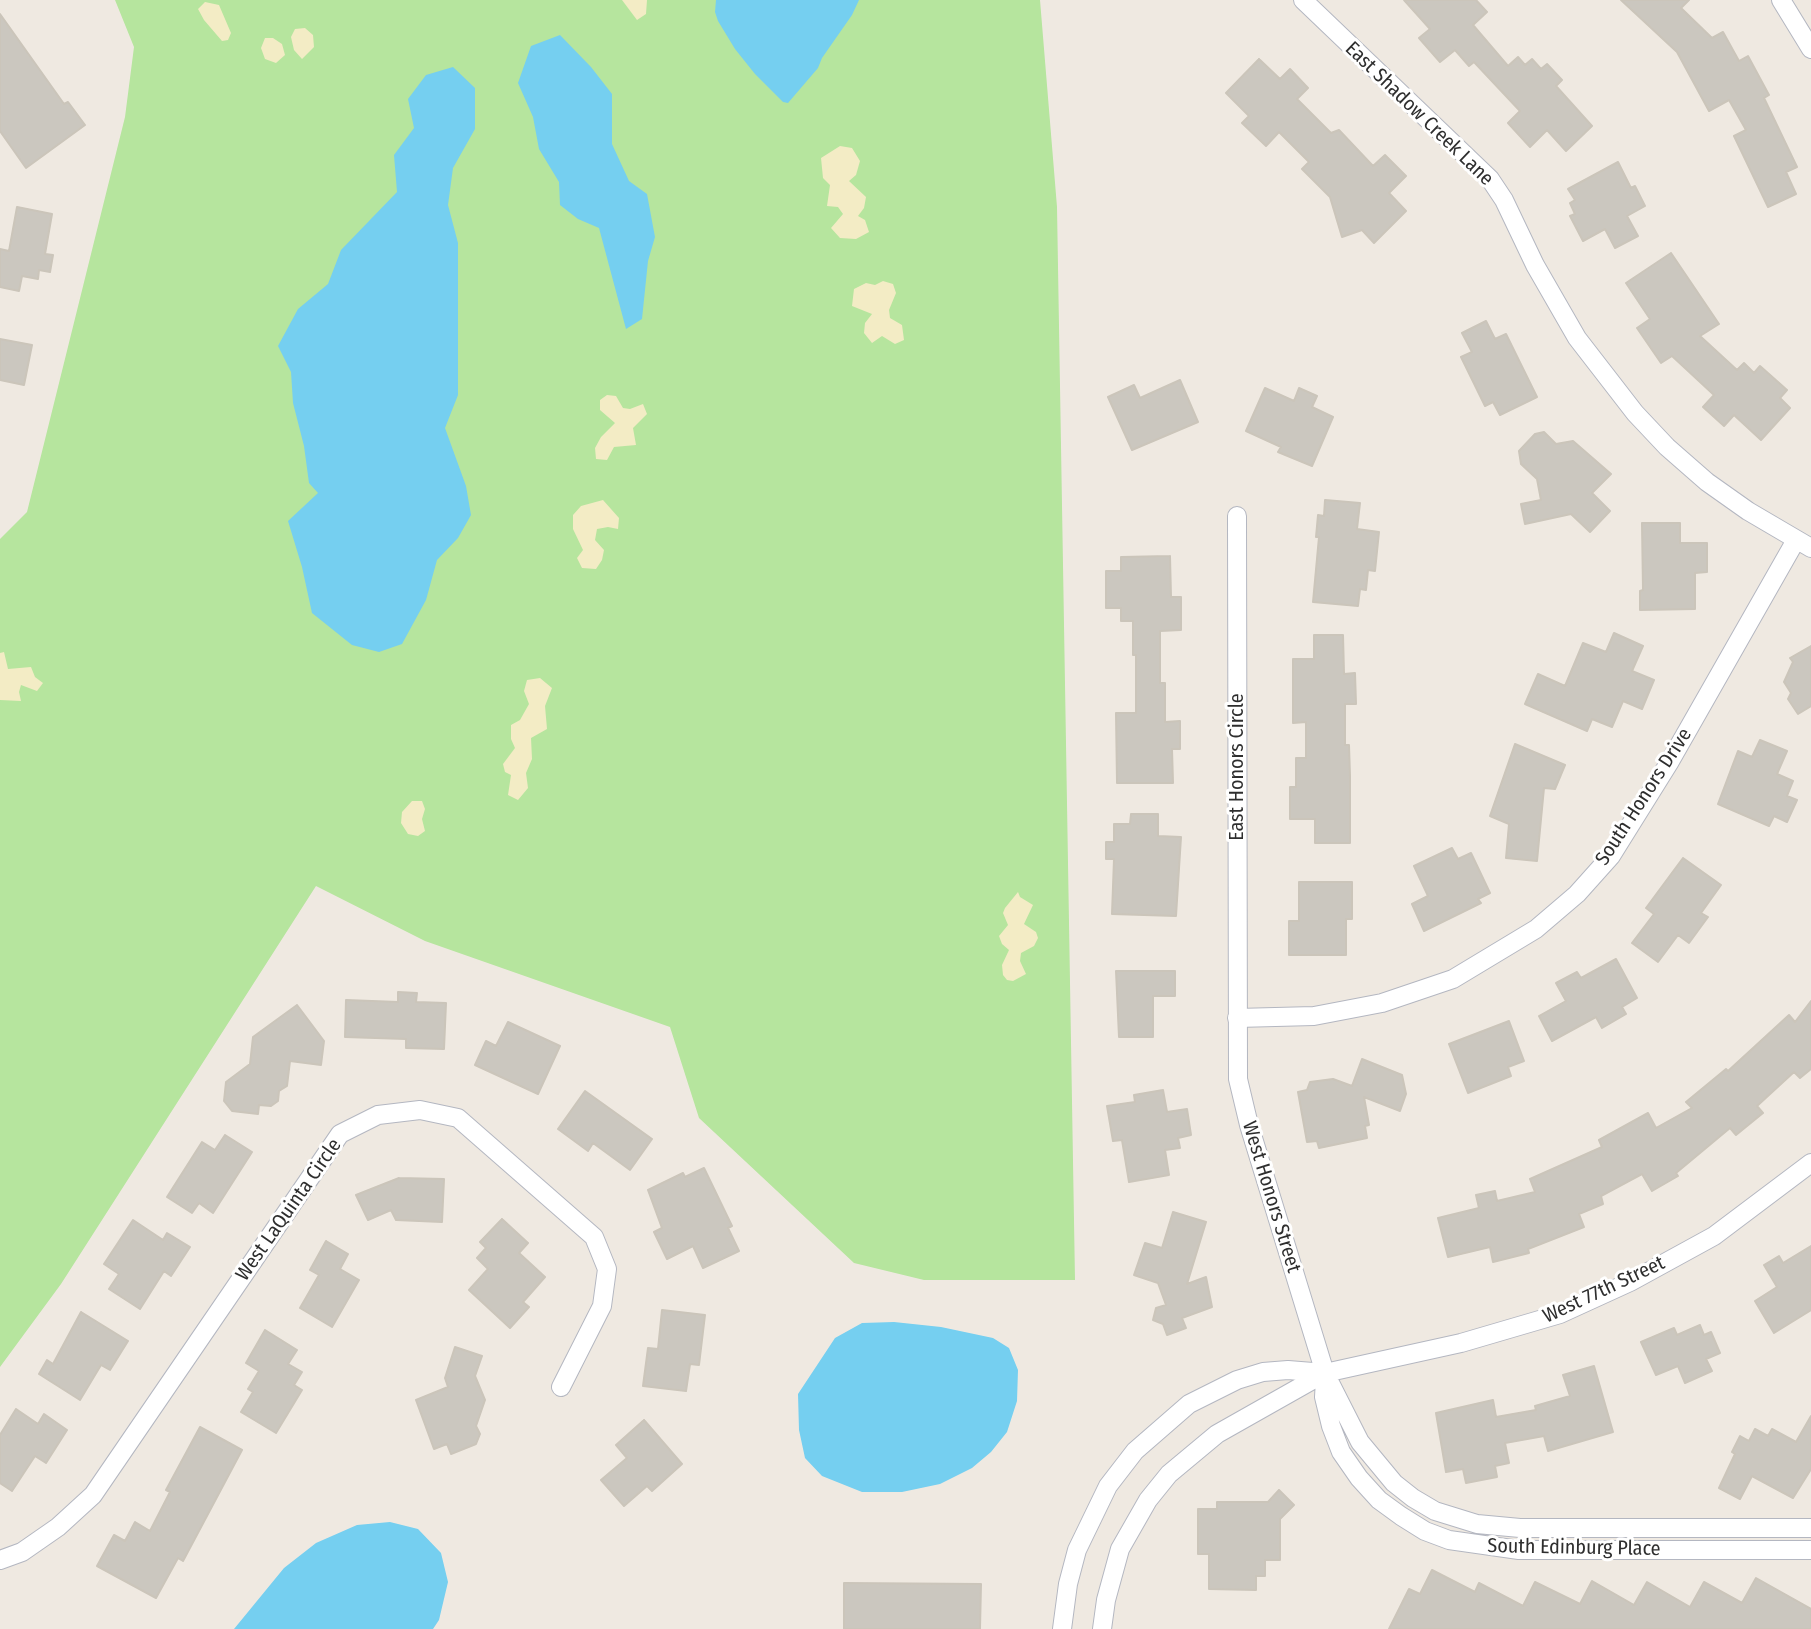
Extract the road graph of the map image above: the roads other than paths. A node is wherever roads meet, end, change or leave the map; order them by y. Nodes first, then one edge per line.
1 (1303, 0) edge
2 (1781, 0) edge
3 (1811, 49) edge
4 (1237, 516) dead end
5 (1803, 544) edge
6 (1237, 1018) junction
7 (1811, 1163) edge
8 (1325, 1373) junction
9 (561, 1387) dead end
10 (1811, 1528) edge
11 (1811, 1550) edge
12 (0, 1560) edge
13 (1062, 1629) edge
14 (1102, 1629) edge

1 - 5 street, East Shadow Creek Lane
2 - 3 street
4 - 6 street, East Honors Circle
5 - 6 street, South Honors Drive
6 - 8 street, West Honors Street
7 - 8 street, West 77th Street
8 - 10 street, South Edinburg Place
8 - 11 street, South Edinburg Place
8 - 13 street, West 77th Street
8 - 14 street, West 77th Street
9 - 12 street, West LaQuinta Circle

